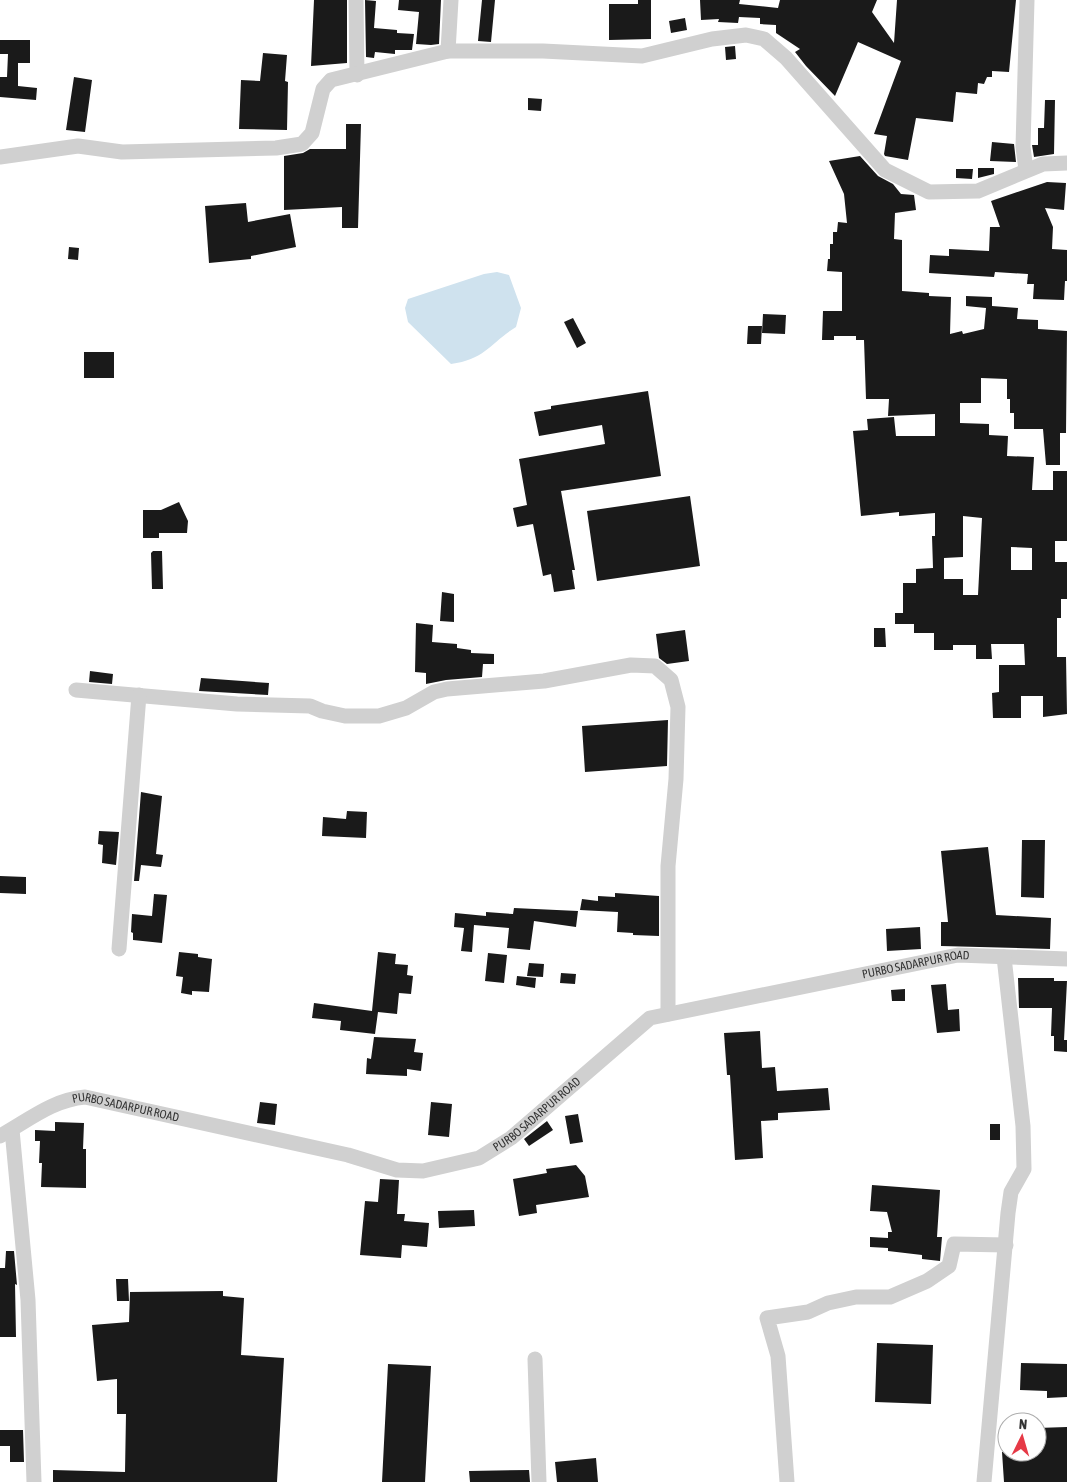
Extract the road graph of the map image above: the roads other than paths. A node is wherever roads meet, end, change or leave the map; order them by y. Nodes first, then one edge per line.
1 (356, 0) edge
2 (451, 0) edge
3 (1027, 0) edge
4 (448, 51) junction
5 (357, 75) junction
6 (0, 157) edge
7 (1067, 163) edge
8 (1026, 170) junction
9 (76, 690) dead end
10 (140, 695) junction
11 (119, 949) dead end
12 (1004, 957) junction
13 (1067, 959) edge
14 (668, 1014) junction
15 (6, 1133) edge
16 (1006, 1245) junction
17 (535, 1359) dead end
18 (34, 1482) edge
19 (539, 1482) edge
20 (787, 1482) edge
21 (984, 1482) edge

1 - 5 street
2 - 4 street
3 - 8 street
4 - 5 street
4 - 8 street
5 - 6 street
7 - 8 street
9 - 10 street
10 - 11 street
10 - 14 street
12 - 13 street, PURBO SADARPUR ROAD
12 - 14 street, PURBO SADARPUR ROAD
12 - 16 street
14 - 15 street, PURBO SADARPUR ROAD
15 - 18 street
16 - 20 street
16 - 21 street
17 - 19 street

